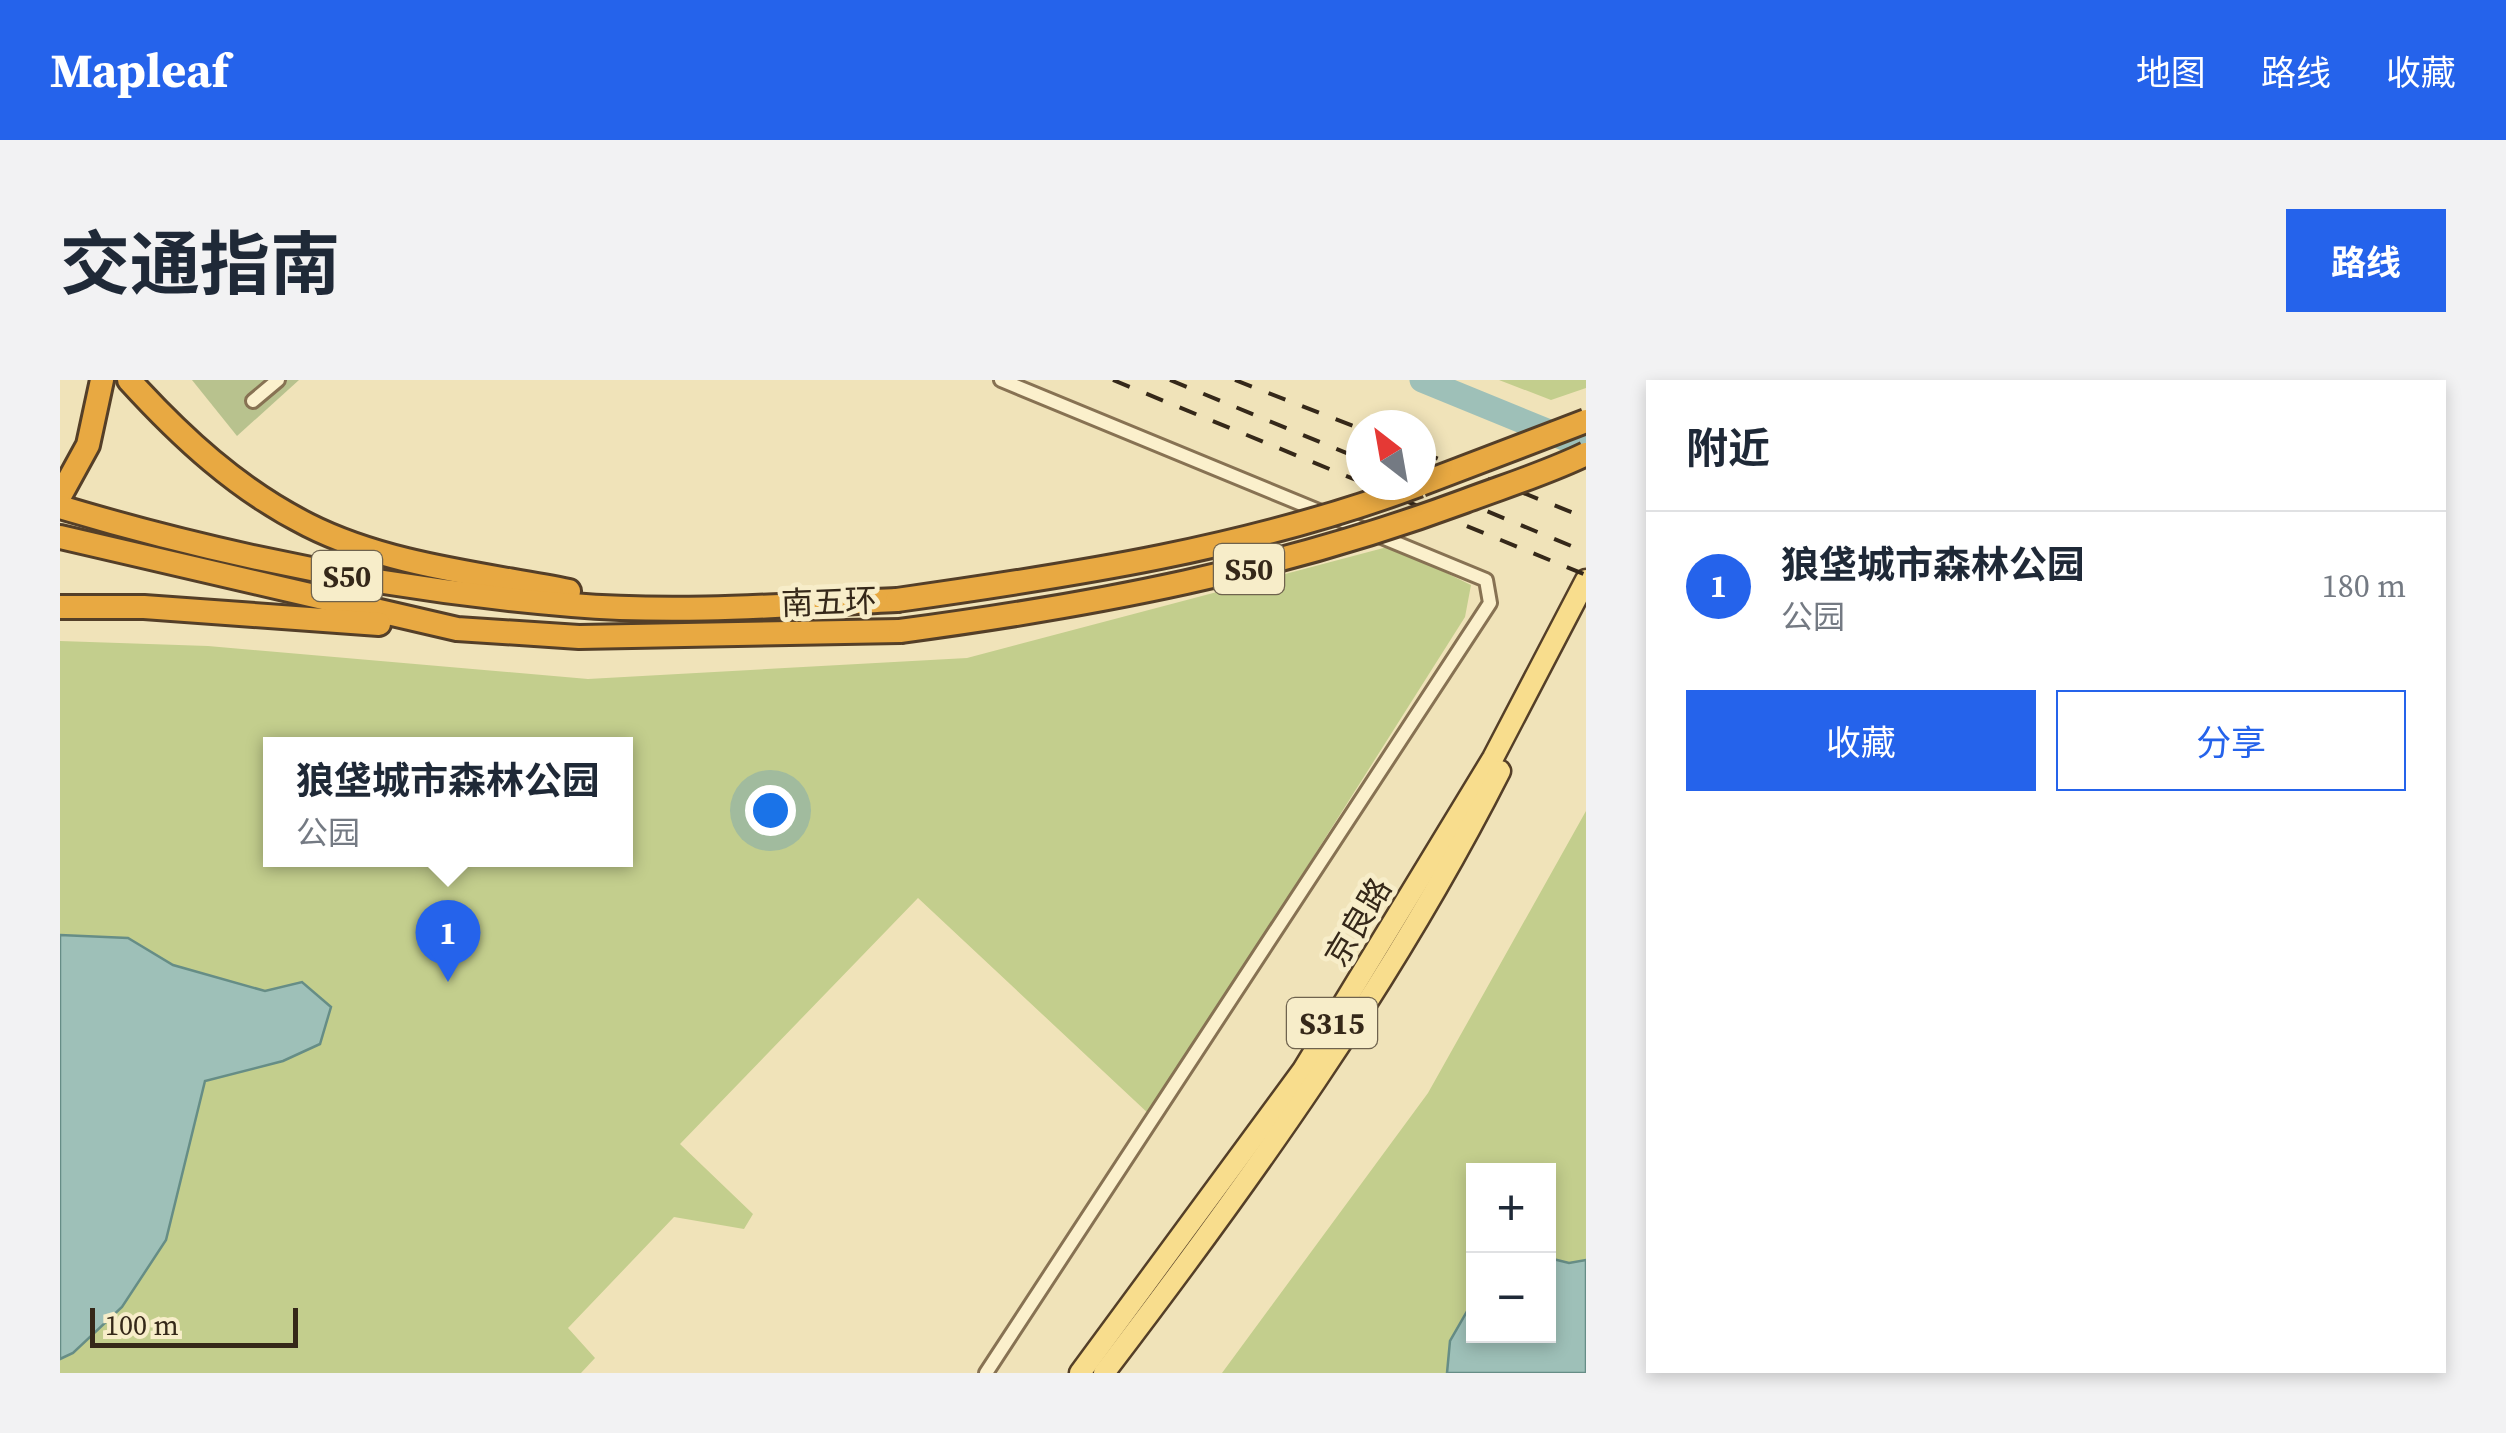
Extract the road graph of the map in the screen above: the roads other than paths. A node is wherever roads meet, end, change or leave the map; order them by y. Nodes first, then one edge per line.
1 (102, 380) edge
2 (129, 380) edge
3 (278, 380) edge
4 (1002, 380) edge
5 (253, 401) dead end
6 (1586, 422) edge
7 (1586, 454) edge
8 (1436, 479) edge
9 (60, 496) edge
10 (1369, 500) edge
11 (60, 507) edge
12 (60, 537) edge
13 (1586, 580) edge
14 (1586, 605) edge
15 (641, 606) junction
16 (60, 607) edge
17 (457, 630) junction
18 (1554, 652) junction
19 (986, 1373) edge
20 (1080, 1373) edge
21 (1104, 1373) edge

1 - 9 highway
2 - 15 highway
3 - 5 street
4 - 19 street
6 - 8 highway, 南五环 / S50, bridge
7 - 17 highway, 南五环 / S50, bridge
10 - 15 highway, 南五环 / S50, bridge
11 - 15 highway, 南五环 / S50
12 - 17 highway, 南五环 / S50
13 - 18 main road, 京良路 / S315
14 - 18 main road, 京良路 / S315
16 - 17 highway
18 - 20 main road, 京良路 / S315
18 - 21 main road, 京良路 / S315

